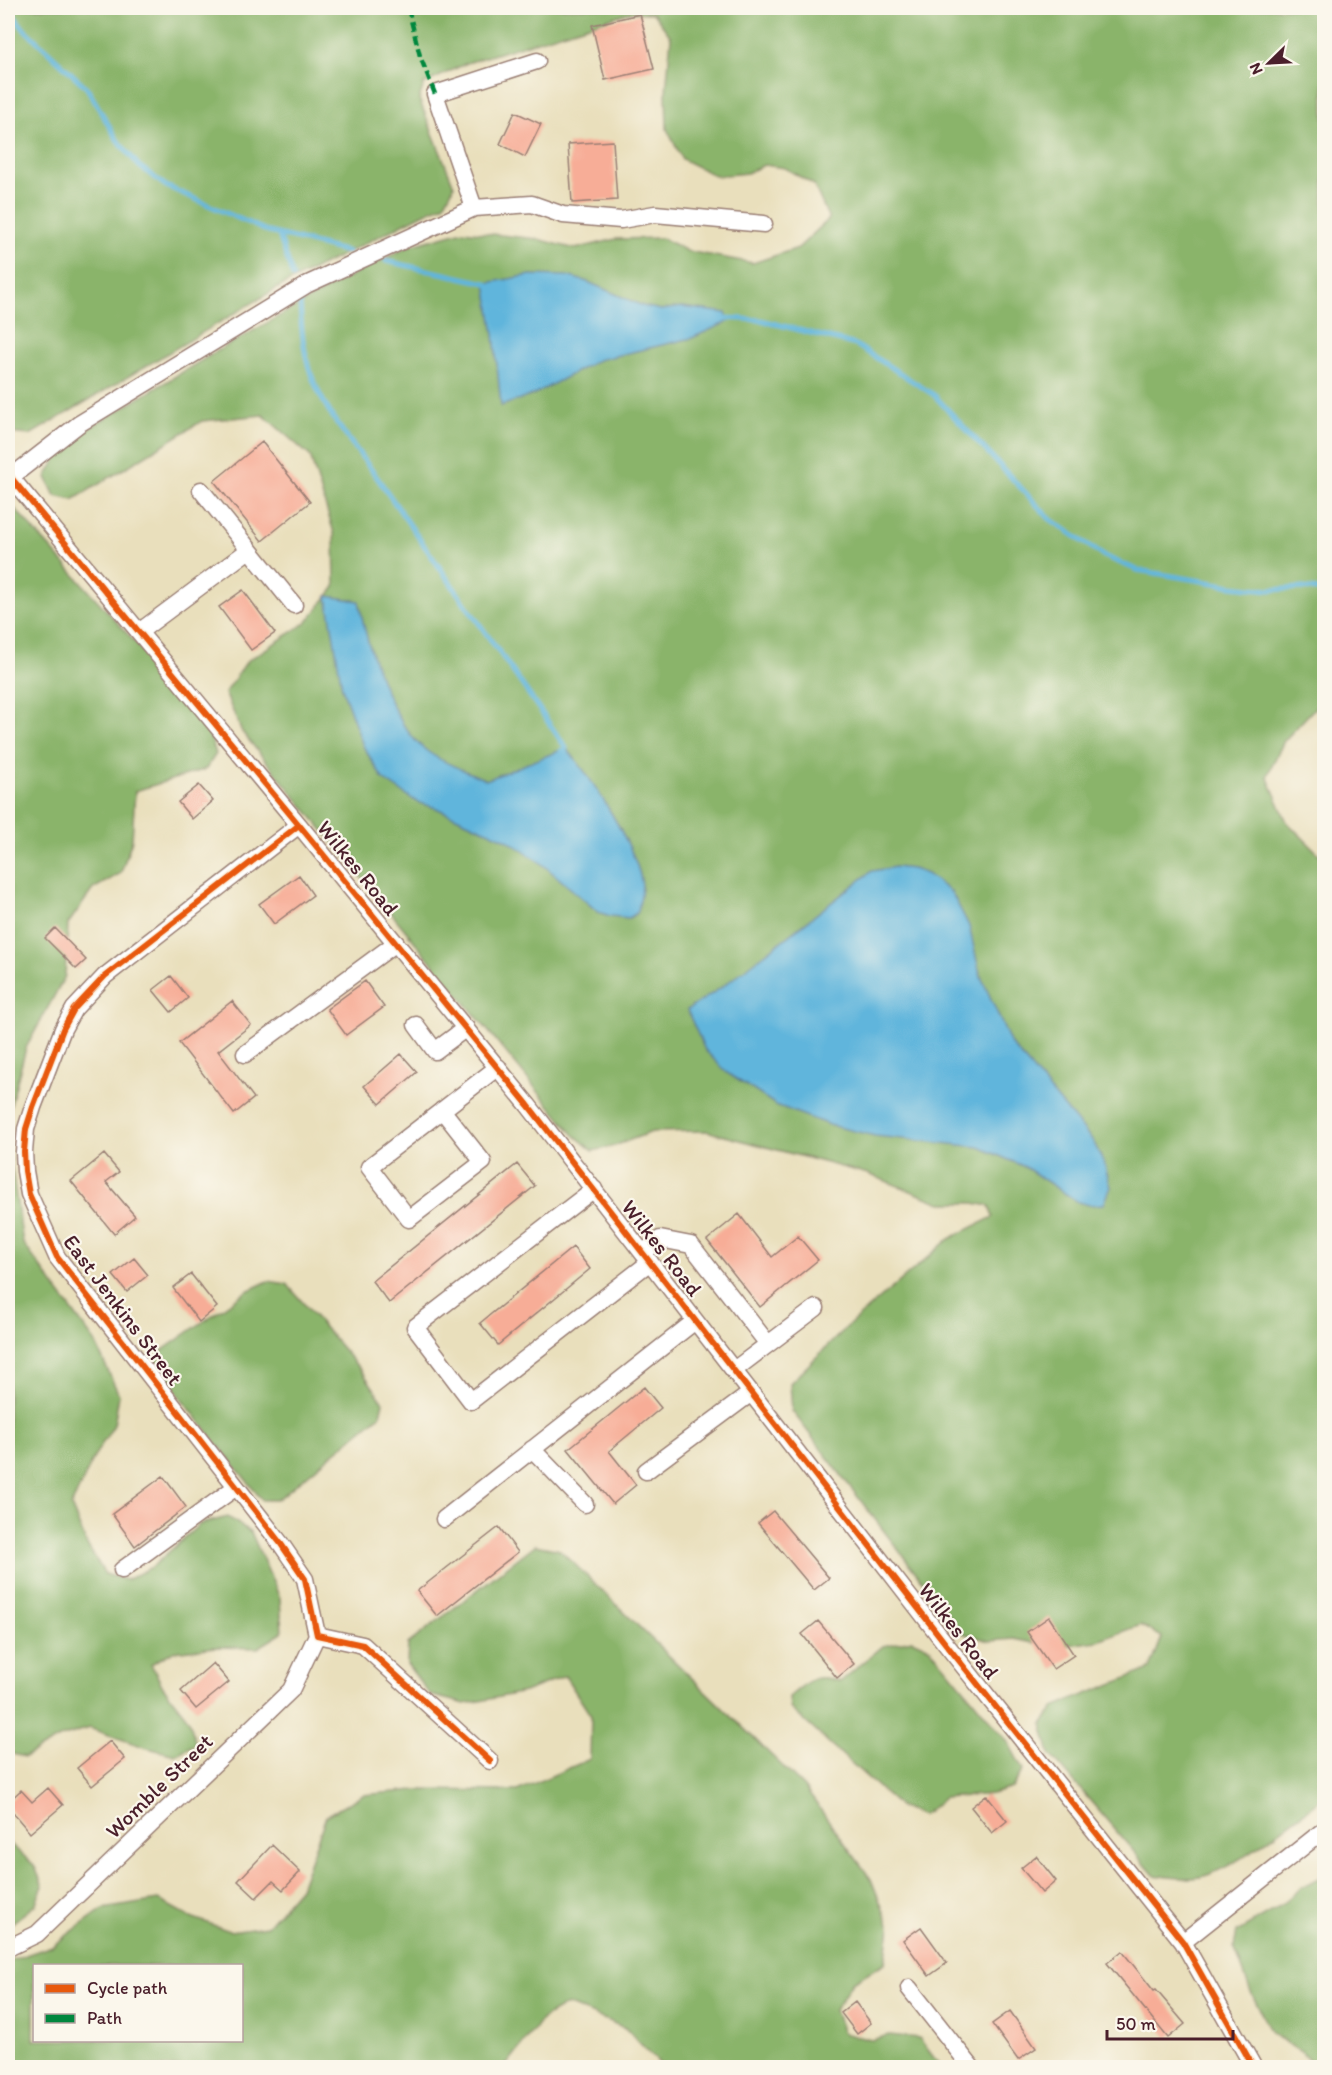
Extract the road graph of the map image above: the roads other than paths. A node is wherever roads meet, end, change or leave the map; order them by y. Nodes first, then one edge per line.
1 (537, 61) dead end
2 (474, 208) junction
3 (764, 224) dead end
4 (9, 476) edge
5 (201, 490) dead end
6 (249, 550) junction
7 (294, 605) dead end
8 (139, 632) junction
9 (299, 825) junction
10 (396, 943) junction
11 (416, 1024) dead end
12 (466, 1028) junction
13 (244, 1054) dead end
14 (498, 1067) junction
15 (442, 1110) junction
16 (594, 1189) junction
17 (646, 1257) junction
18 (816, 1308) dead end
19 (695, 1321) junction
20 (768, 1344) junction
21 (734, 1370) junction
22 (751, 1393) junction
23 (532, 1449) junction
24 (646, 1472) dead end
25 (236, 1487) junction
26 (585, 1504) dead end
27 (444, 1519) dead end
28 (122, 1570) dead end
29 (317, 1635) junction
30 (490, 1761) dead end
31 (1324, 1830) edge
32 (1183, 1942) junction
33 (8, 1948) edge
34 (909, 1988) dead end
35 (972, 2067) edge
36 (1254, 2067) edge

1 - 2 street
2 - 3 street
2 - 4 street
4 - 8 street, Wilkes Road
5 - 6 street
6 - 7 street
6 - 8 street
8 - 9 street, Wilkes Road
9 - 10 street, Wilkes Road
9 - 25 street, East Jenkins Street
10 - 12 street, Wilkes Road
10 - 13 street
11 - 12 street
12 - 14 street, Wilkes Road
14 - 15 street
14 - 16 street, Wilkes Road
15 - 15 street
16 - 17 street, Wilkes Road
16 - 17 street
17 - 19 street, Wilkes Road
17 - 20 street
18 - 20 street
19 - 21 street, Wilkes Road
19 - 23 street
20 - 21 street
21 - 22 street, Wilkes Road
22 - 24 street
22 - 32 street, Wilkes Road
23 - 26 street
23 - 27 street
25 - 28 street
25 - 29 street, East Jenkins Street
29 - 30 street
29 - 33 street, Womble Street
31 - 32 street
32 - 36 street, Wilkes Road
34 - 35 street

